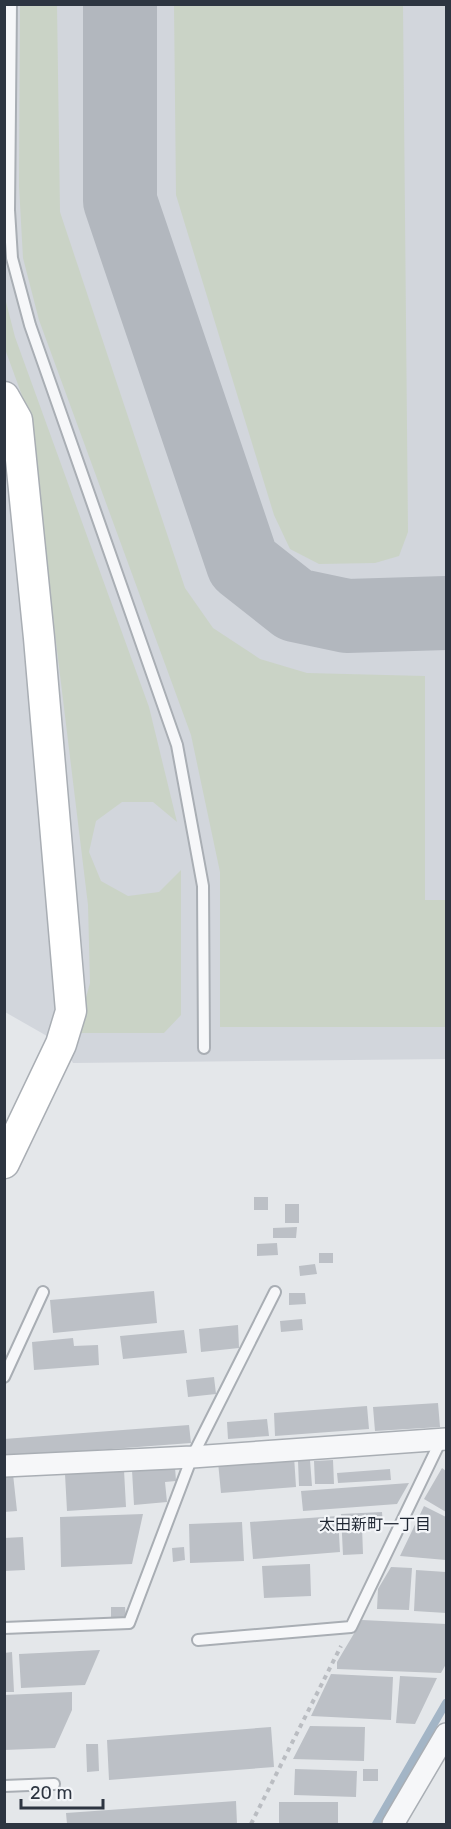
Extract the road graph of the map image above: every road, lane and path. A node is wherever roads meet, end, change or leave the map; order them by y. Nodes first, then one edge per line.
1 (11, 4) edge
2 (4, 397) edge
3 (204, 1048) dead end
4 (4, 1163) edge
5 (43, 1292) dead end
6 (275, 1292) dead end
7 (4, 1377) edge
8 (444, 1440) edge
9 (192, 1457) junction
10 (4, 1466) edge
11 (351, 1627) junction
12 (4, 1628) edge
13 (198, 1640) dead end
14 (447, 1734) edge
15 (54, 1784) dead end
16 (4, 1786) edge
17 (251, 1824) edge
18 (393, 1824) edge

1 - 3 lane
2 - 4 street
5 - 7 lane
6 - 9 lane
8 - 9 street
8 - 11 lane
9 - 10 street
9 - 12 lane
11 - 13 lane
11 - 17 path
14 - 18 street
15 - 16 lane

